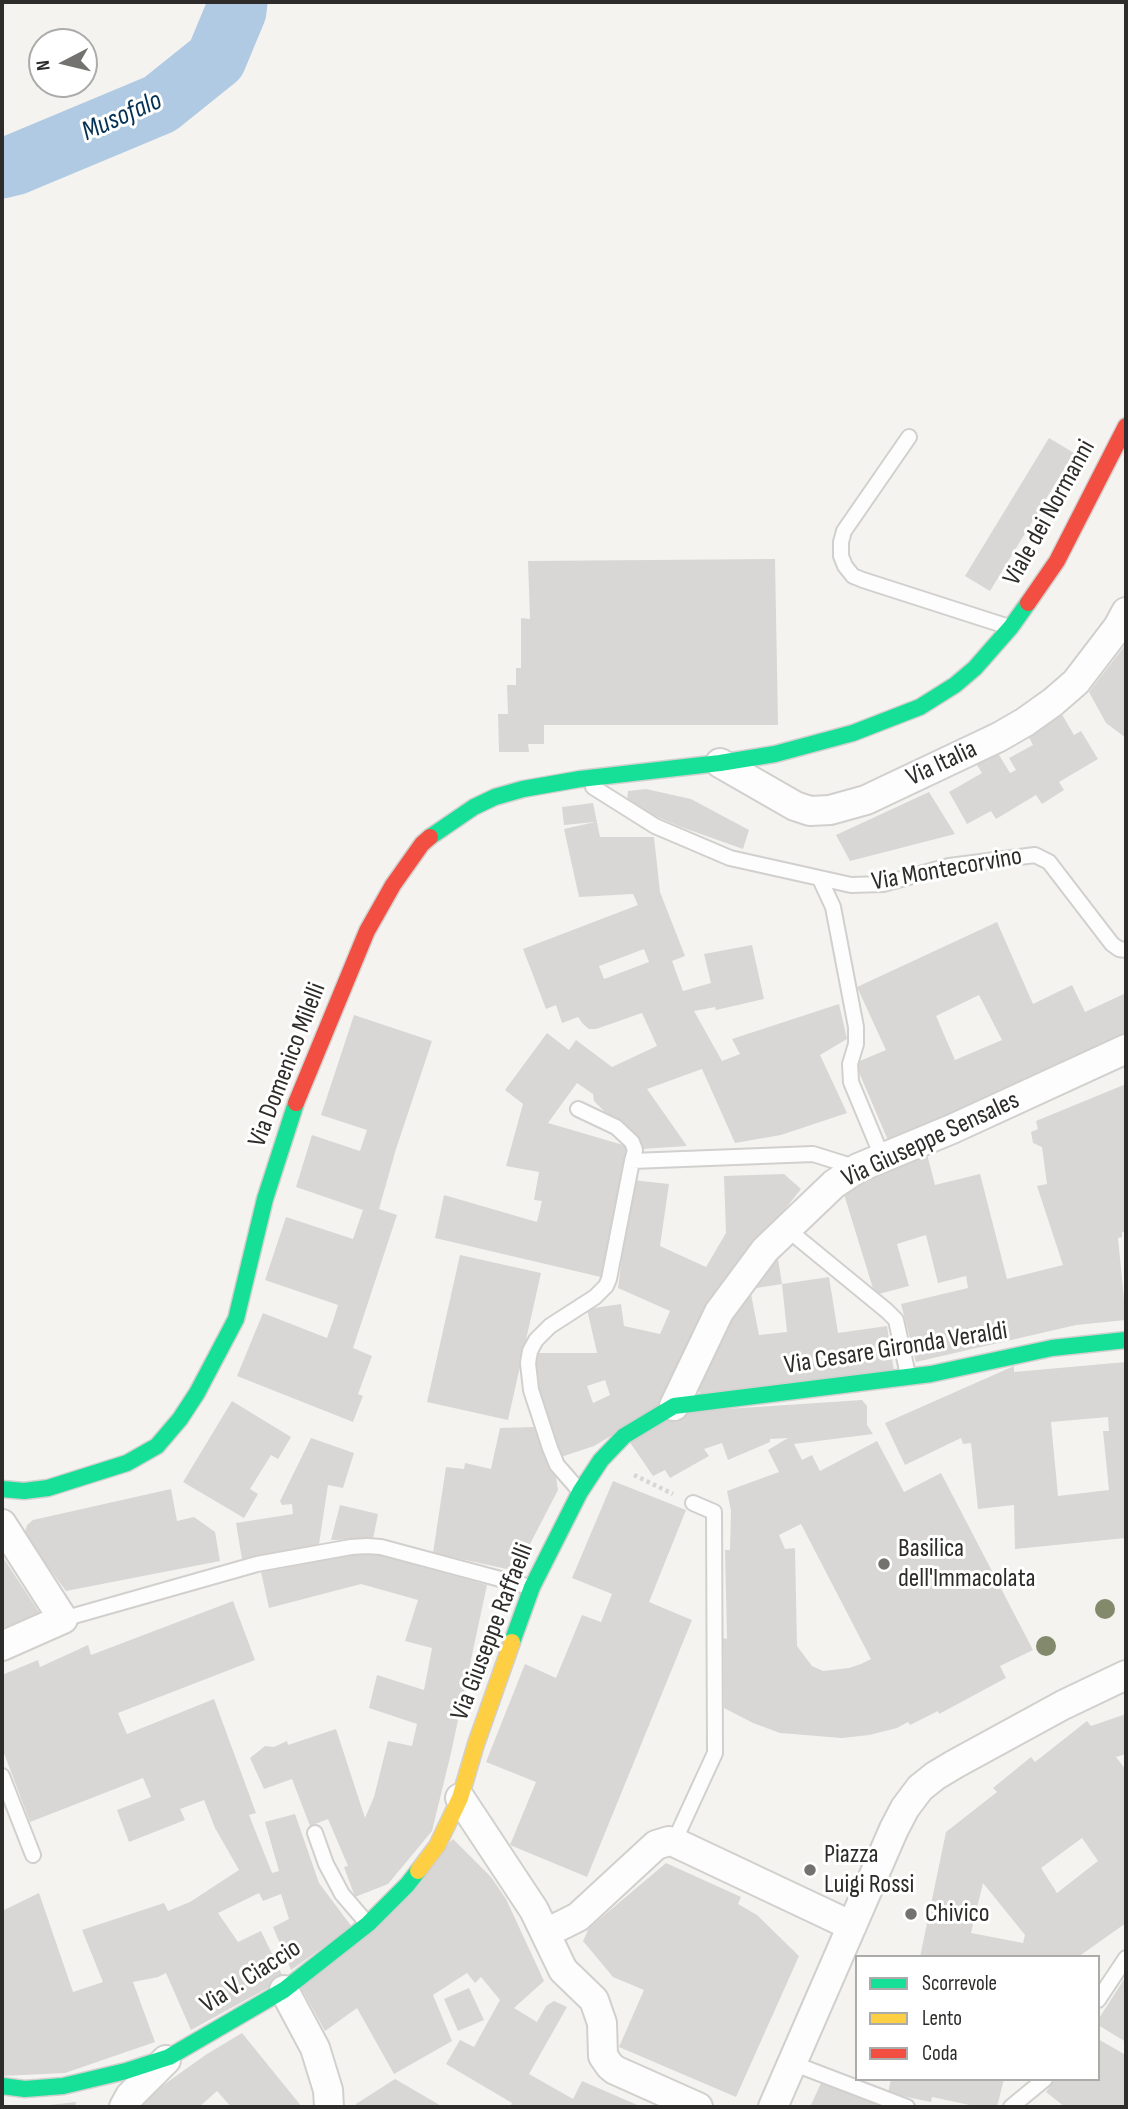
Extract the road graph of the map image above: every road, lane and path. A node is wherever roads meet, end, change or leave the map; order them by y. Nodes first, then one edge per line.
1 (1126, 426) edge
2 (909, 437) dead end
3 (1126, 612) edge
4 (1011, 627) junction
5 (720, 763) junction
6 (580, 779) junction
7 (820, 879) junction
8 (1126, 950) edge
9 (1126, 1049) edge
10 (578, 1109) dead end
11 (632, 1161) junction
12 (870, 1163) junction
13 (787, 1229) junction
14 (1126, 1340) edge
15 (908, 1377) junction
16 (674, 1406) junction
17 (601, 1460) junction
18 (2, 1489) edge
19 (580, 1492) junction
20 (693, 1503) joint
21 (2, 1524) edge
22 (532, 1587) junction
23 (63, 1619) junction
24 (2, 1646) edge
25 (1126, 1675) edge
26 (2, 1776) edge
27 (460, 1798) junction
28 (315, 1833) dead end
29 (674, 1842) junction
30 (33, 1855) dead end
31 (368, 1924) junction
32 (852, 1926) junction
33 (547, 1933) junction
34 (1126, 1958) edge
35 (284, 1990) junction
36 (1100, 1997) edge
37 (169, 2057) junction
38 (792, 2063) junction
39 (1043, 2081) edge
40 (2, 2086) edge
41 (124, 2107) edge
42 (328, 2107) edge
43 (698, 2107) edge
44 (773, 2107) edge
45 (907, 2107) edge
46 (1011, 2107) edge

1 - 4 street, Viale dei Normanni
2 - 4 lane
3 - 5 street, Via Italia
4 - 5 street, Viale dei Normanni
5 - 6 street, Via Domenico Milelli
6 - 7 lane, Via Montecorvino
6 - 18 street, Via Domenico Milelli
7 - 8 lane, Via Montecorvino
7 - 12 lane
9 - 12 street, Via Giuseppe Sensales
10 - 11 lane
11 - 12 lane
11 - 19 lane
12 - 13 street, Via Giuseppe Sensales
13 - 15 lane
13 - 16 street, Via Giuseppe Sensales
14 - 15 street, Via Cesare Gironda Veraldi
15 - 16 street, Via Cesare Gironda Veraldi
16 - 17 street, Via Giuseppe Raffaelli
17 - 19 street, Via Giuseppe Raffaelli
17 - 20 path
19 - 22 street, Via Giuseppe Raffaelli
20 - 29 lane
21 - 23 street
22 - 23 lane
22 - 27 street, Via Giuseppe Raffaelli
23 - 24 street
25 - 32 street
26 - 30 lane
27 - 31 street, Via V. Ciaccio
27 - 33 street
28 - 31 lane
29 - 32 street
29 - 33 street
31 - 35 street, Via V. Ciaccio
32 - 38 street
33 - 43 street
34 - 36 lane
35 - 37 street, Via V. Ciaccio
35 - 42 street
37 - 40 street, Via V. Ciaccio
37 - 41 street
38 - 44 street
38 - 45 lane
39 - 46 lane

